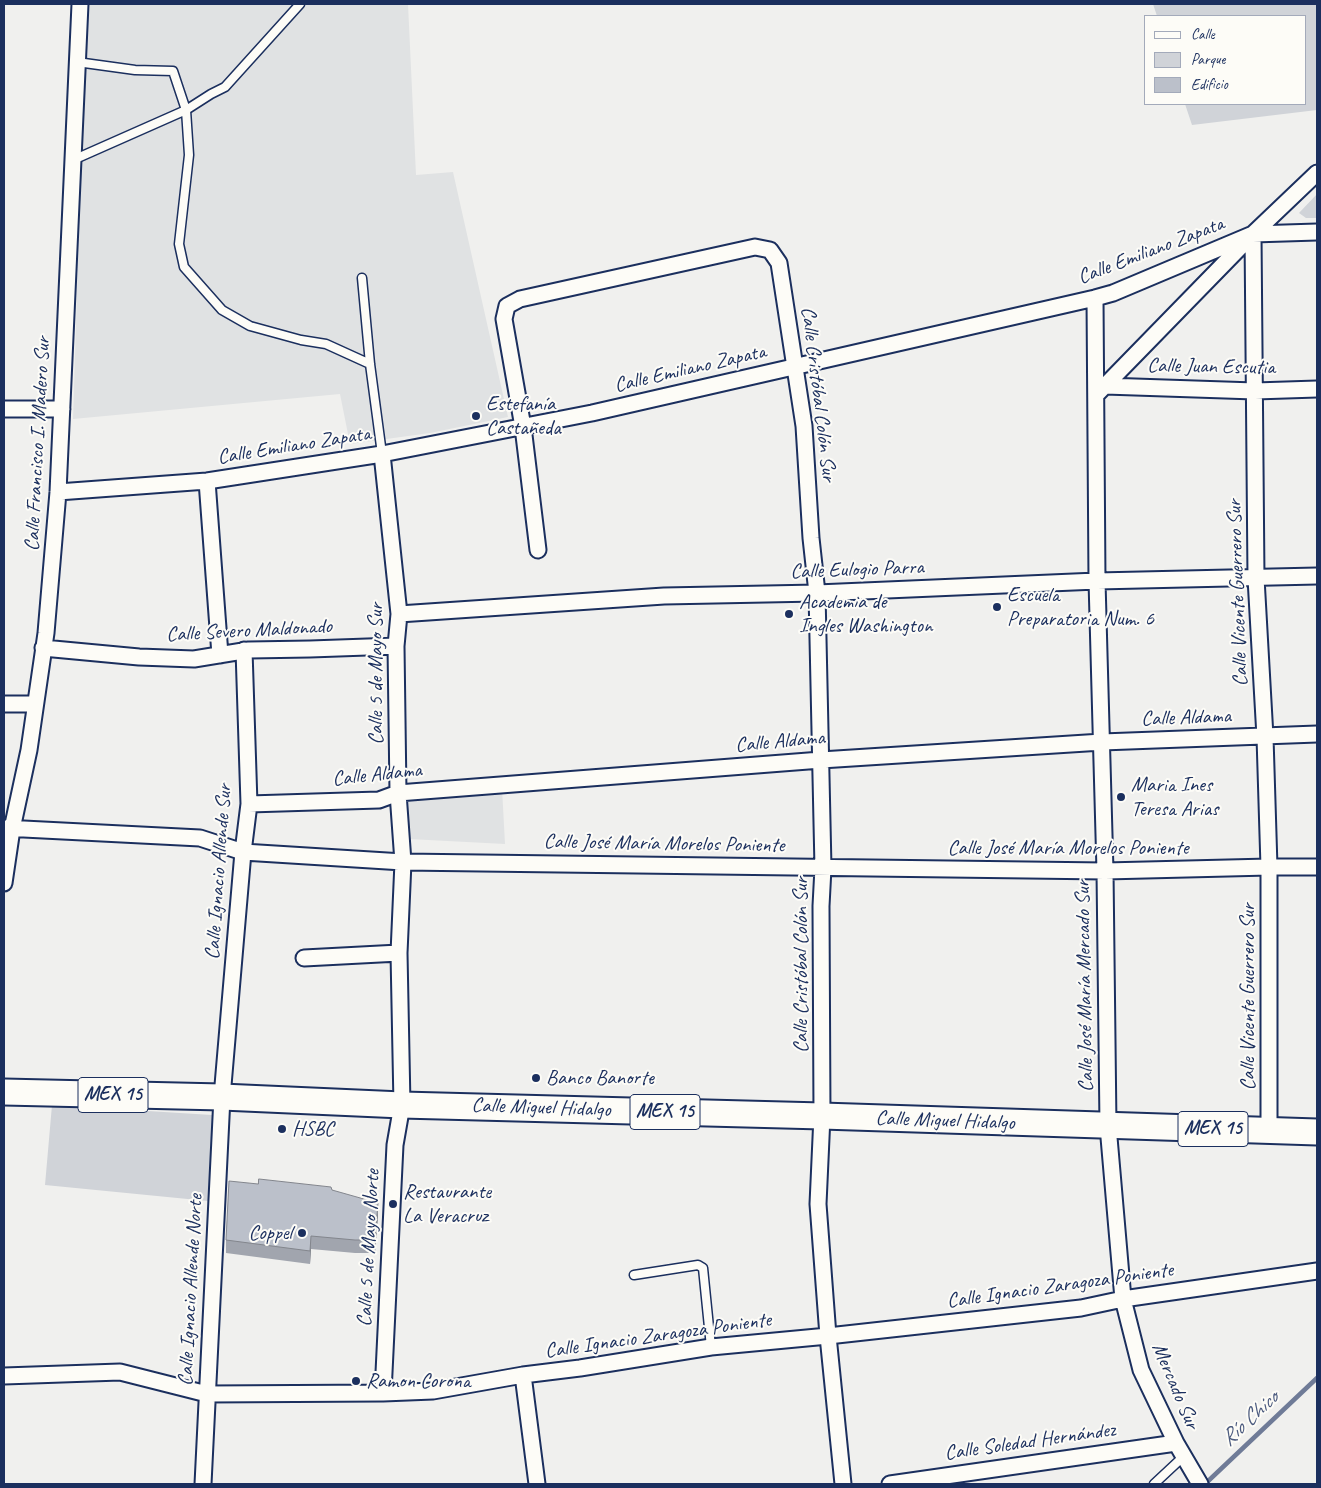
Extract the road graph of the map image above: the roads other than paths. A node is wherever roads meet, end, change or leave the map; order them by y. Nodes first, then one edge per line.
1 (80, 4) edge
2 (300, 4) edge
3 (77, 62) junction
4 (186, 110) junction
5 (73, 160) junction
6 (1317, 172) edge
7 (1317, 232) edge
8 (1253, 234) junction
9 (362, 278) dead end
10 (1095, 298) junction
11 (370, 364) junction
12 (796, 367) junction
13 (1317, 389) edge
14 (1100, 390) junction
15 (1255, 391) junction
16 (4, 409) edge
17 (62, 410) junction
18 (523, 427) junction
19 (382, 454) junction
20 (207, 481) junction
21 (58, 492) junction
22 (538, 550) dead end
23 (1317, 576) edge
24 (1256, 578) junction
25 (1097, 581) junction
26 (817, 593) junction
27 (399, 614) junction
28 (396, 646) junction
29 (44, 648) junction
30 (244, 650) junction
31 (220, 655) junction
32 (4, 704) edge
33 (35, 704) junction
34 (1317, 734) edge
35 (1264, 737) junction
36 (1102, 742) junction
37 (822, 760) junction
38 (398, 793) junction
39 (249, 804) junction
40 (8, 829) edge
41 (242, 852) junction
42 (403, 862) junction
43 (1269, 867) junction
44 (1317, 867) edge
45 (823, 868) junction
46 (1105, 871) junction
47 (4, 883) edge
48 (399, 953) junction
49 (304, 958) dead end
50 (4, 1092) edge
51 (222, 1097) junction
52 (402, 1105) junction
53 (822, 1116) junction
54 (1108, 1126) junction
55 (1269, 1130) junction
56 (1317, 1132) edge
57 (1317, 1271) edge
58 (634, 1274) dead end
59 (1123, 1299) junction
60 (828, 1336) junction
61 (711, 1347) junction
62 (523, 1375) junction
63 (4, 1376) edge
64 (384, 1393) junction
65 (207, 1394) junction
66 (1180, 1449) junction
67 (203, 1484) edge
68 (537, 1484) edge
69 (843, 1484) edge
70 (890, 1484) edge
71 (1154, 1484) edge
72 (1200, 1484) edge

1 - 3 street, Calle Francisco I. Madero Sur
2 - 4 lane
3 - 4 lane
3 - 5 street, Calle Francisco I. Madero Sur
4 - 5 lane
4 - 11 lane
5 - 17 street, Calle Francisco I. Madero Sur
6 - 8 street
7 - 8 street, Calle Emiliano Zapata
8 - 10 street, Calle Emiliano Zapata
8 - 14 street
8 - 15 street, Calle Vicente Guerrero Sur
9 - 11 lane
10 - 12 street, Calle Emiliano Zapata
10 - 14 street, Calle José María Mercado Sur
11 - 19 lane
12 - 18 street, Calle Emiliano Zapata
12 - 18 street, Calle Cristóbal Colón Sur
12 - 26 street, Calle Cristóbal Colón Sur
13 - 15 street, Calle Juan Escutia
14 - 15 street, Calle Juan Escutia
14 - 25 street, Calle José María Mercado Sur
15 - 24 street, Calle Vicente Guerrero Sur
16 - 17 street
17 - 21 street, Calle Francisco I. Madero Sur
18 - 19 street, Calle Emiliano Zapata
18 - 22 street
19 - 20 street, Calle Emiliano Zapata
19 - 27 street, Calle 5 de Mayo Sur
20 - 21 street, Calle Emiliano Zapata
20 - 31 street
21 - 29 street, Calle Francisco I. Madero Sur
23 - 24 street, Calle Eulogio Parra
24 - 25 street, Calle Eulogio Parra
24 - 35 street, Calle Vicente Guerrero Sur
25 - 26 street, Calle Eulogio Parra
25 - 36 street, Calle José María Mercado Sur
26 - 27 street, Calle Eulogio Parra
26 - 37 street, Calle Cristóbal Colón Sur
27 - 28 street, Calle 5 de Mayo Sur
28 - 30 street, Calle Severo Maldonado
28 - 38 street, Calle 5 de Mayo Sur
29 - 31 street, Calle Severo Maldonado
29 - 33 street, Calle Francisco I. Madero Sur
30 - 31 street, Calle Severo Maldonado
30 - 39 street, Calle Ignacio Allende Sur
32 - 33 street
33 - 40 street, Calle Francisco I. Madero Sur
34 - 35 street, Calle Aldama
35 - 36 street, Calle Aldama
35 - 43 street, Calle Vicente Guerrero Sur
36 - 37 street, Calle Aldama
36 - 46 street, Calle José María Mercado Sur
37 - 38 street, Calle Aldama
37 - 45 street, Calle Cristóbal Colón Sur
38 - 39 street, Calle Aldama
38 - 42 street, Calle 5 de Mayo Sur
39 - 41 street, Calle Ignacio Allende Sur
40 - 41 street, Calle José María Morelos Poniente
40 - 47 street, Calle Francisco I. Madero Sur
41 - 42 street, Calle José María Morelos Poniente
41 - 51 street, Calle Ignacio Allende Sur
42 - 45 street, Calle José María Morelos Poniente
42 - 48 street, Calle 5 de Mayo Sur
43 - 44 street, Calle José María Morelos Poniente
43 - 46 street, Calle José María Morelos Poniente
43 - 55 street, Calle Vicente Guerrero Sur
45 - 46 street, Calle José María Morelos Poniente
45 - 53 street, Calle Cristóbal Colón Sur
46 - 54 street, Calle José María Mercado Sur
48 - 49 street
48 - 52 street, Calle 5 de Mayo Sur
50 - 51 main road, Calle Miguel Hidalgo / MEX 15
51 - 52 main road, Calle Miguel Hidalgo / MEX 15
51 - 65 street, Calle Ignacio Allende Norte
52 - 53 main road, Calle Miguel Hidalgo / MEX 15
52 - 64 street, Calle 5 de Mayo Norte
53 - 54 main road, Calle Miguel Hidalgo / MEX 15
53 - 60 street, Calle Cristóbal Colón Sur
54 - 55 main road, Calle Miguel Hidalgo / MEX 15
54 - 59 street, Calle José María Mercado Sur
55 - 56 main road, Calle Miguel Hidalgo / MEX 15
57 - 59 street, Calle Ignacio Zaragoza Poniente
58 - 61 lane
59 - 60 street, Calle Ignacio Zaragoza Poniente
59 - 66 street, Mercado Sur
60 - 61 street, Calle Ignacio Zaragoza Poniente
60 - 69 street, Calle Cristóbal Colón Sur
61 - 62 street, Calle Ignacio Zaragoza Poniente
62 - 64 street, Calle Ignacio Zaragoza Poniente
62 - 68 street
63 - 65 street, Calle Ignacio Zaragoza Poniente
64 - 65 street, Calle Ignacio Zaragoza Poniente
65 - 67 street, Calle Ignacio Allende Norte
66 - 70 street, Calle Soledad Hernández
66 - 71 lane
66 - 72 street, Mercado Sur

